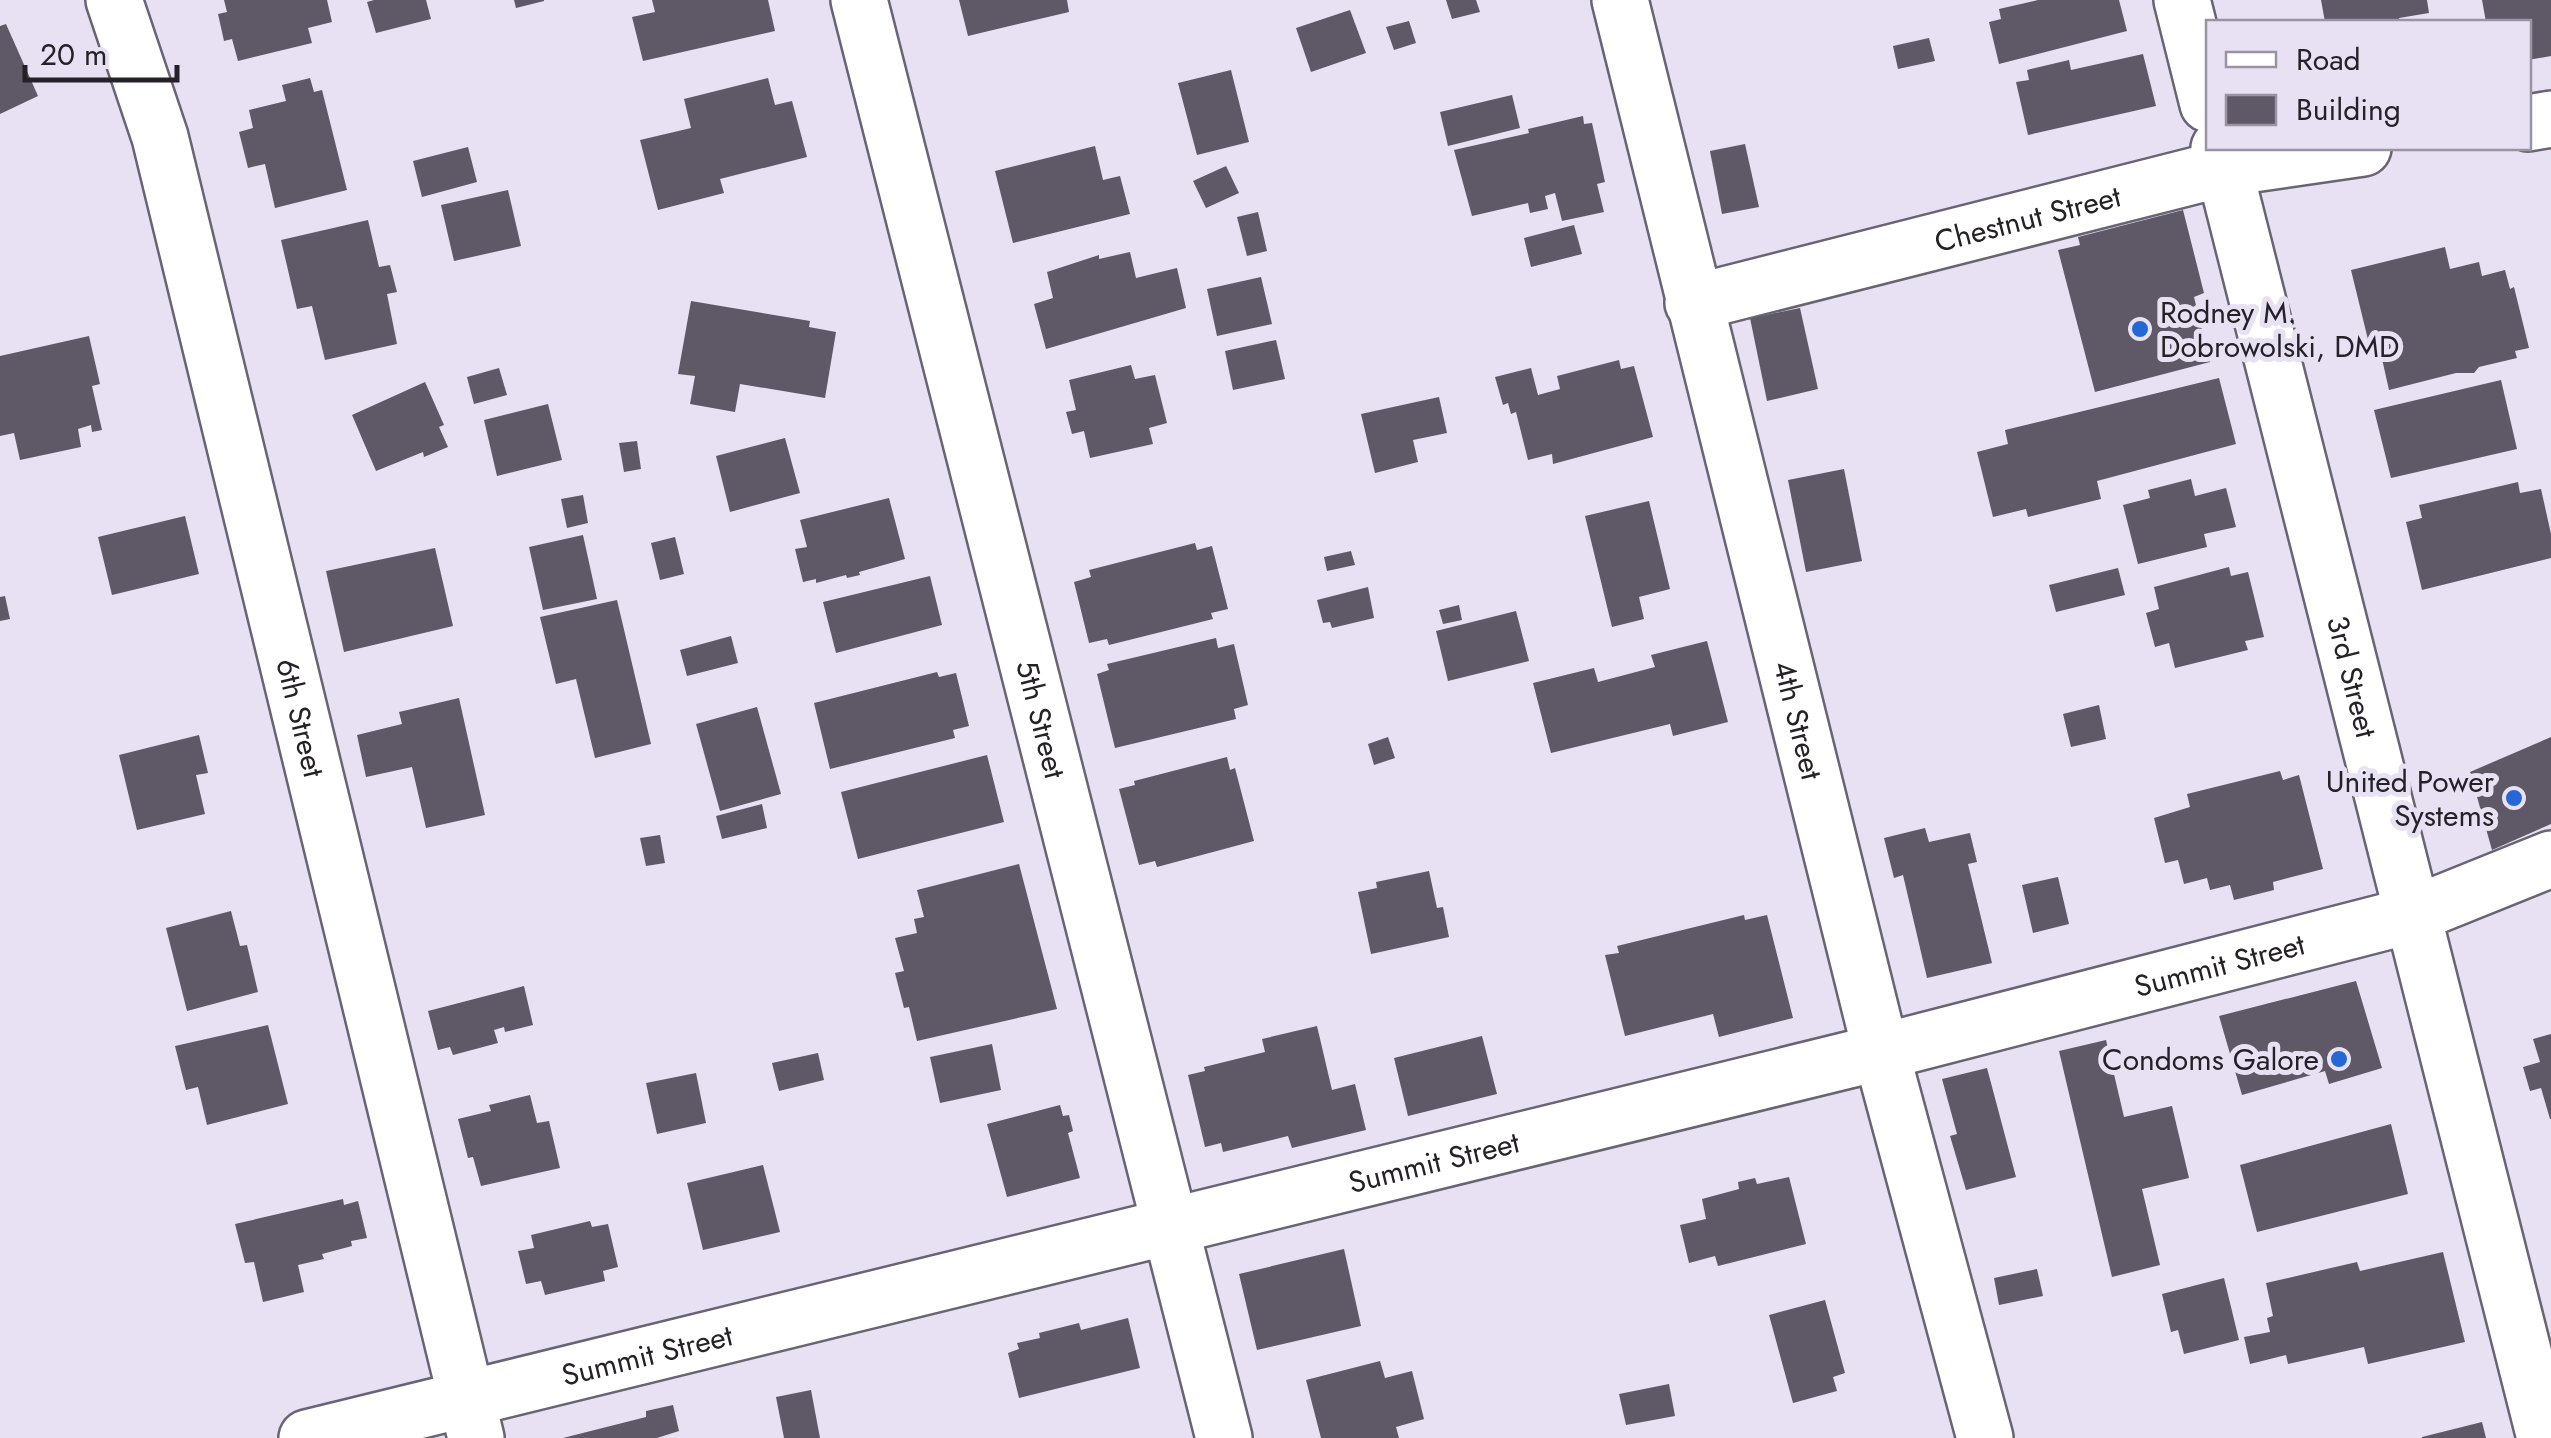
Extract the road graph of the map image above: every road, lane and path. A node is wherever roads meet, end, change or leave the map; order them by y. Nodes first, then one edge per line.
1 (114, 0) edge
2 (859, 0) edge
3 (1620, 0) edge
4 (2182, 0) edge
5 (2206, 96) edge
6 (2335, 150) edge
7 (2222, 158) edge
8 (1693, 303) junction
9 (2551, 858) edge
10 (2412, 915) junction
11 (1882, 1052) junction
12 (1169, 1224) junction
13 (472, 1418) edge
14 (307, 1438) edge
15 (1224, 1438) edge
16 (1985, 1438) edge
17 (2544, 1438) edge

1 - 13 street, 6th Street
2 - 12 street, 5th Street
3 - 8 street, 4th Street
4 - 5 street
6 - 7 street, Chestnut Street
7 - 8 street, Chestnut Street
7 - 10 street, 3rd Street
8 - 11 street, 4th Street
9 - 10 street, Summit Street
10 - 11 street, Summit Street
10 - 17 street, 3rd Street
11 - 12 street, Summit Street
11 - 16 street, 4th Street
12 - 13 street, Summit Street
12 - 15 street, 5th Street
13 - 14 street, Summit Street

